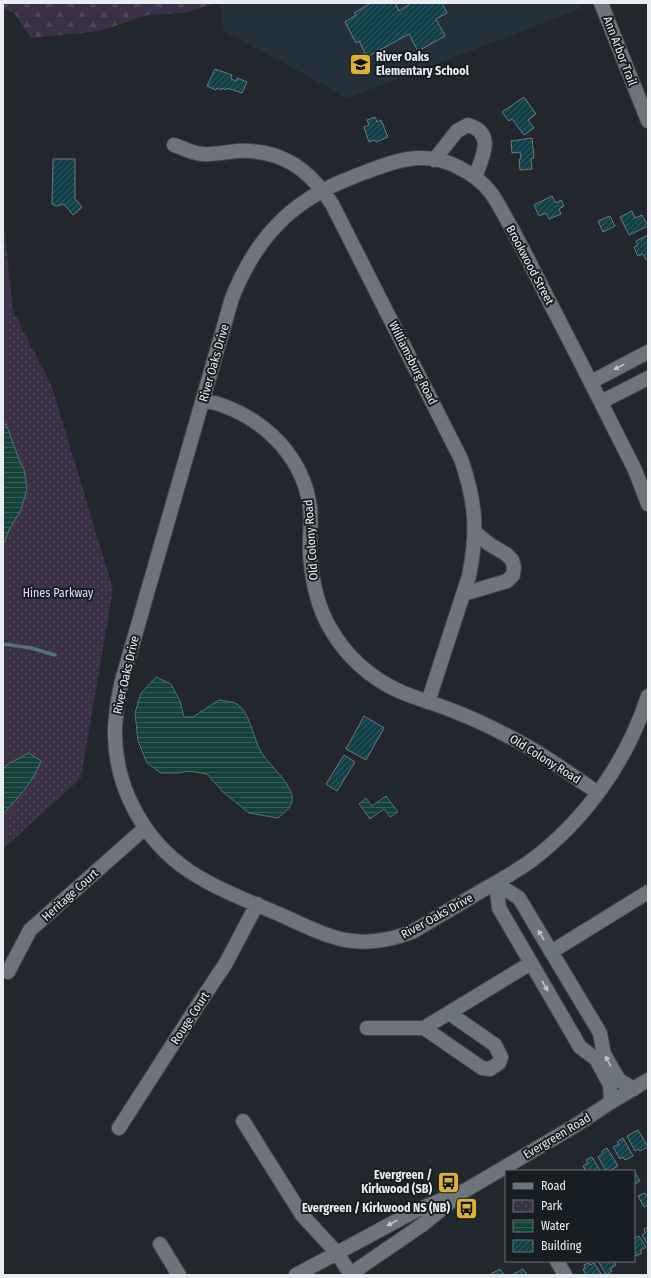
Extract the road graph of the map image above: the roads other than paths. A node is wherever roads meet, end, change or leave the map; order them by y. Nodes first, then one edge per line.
1 (602, 3) edge
2 (643, 98) edge
3 (648, 121) edge
4 (174, 146) dead end
5 (434, 160) junction
6 (475, 177) junction
7 (322, 190) junction
8 (648, 352) edge
9 (648, 378) edge
10 (591, 382) junction
11 (203, 400) junction
12 (601, 402) junction
13 (648, 504) edge
14 (475, 532) junction
15 (463, 594) junction
16 (648, 696) edge
17 (428, 702) junction
18 (598, 793) junction
19 (145, 828) junction
20 (496, 883) junction
21 (648, 892) edge
22 (256, 904) junction
23 (551, 952) junction
24 (531, 963) junction
25 (8, 972) dead end
26 (449, 1013) junction
27 (367, 1028) dead end
28 (424, 1028) junction
29 (648, 1080) edge
30 (634, 1089) junction
31 (611, 1102) junction
32 (243, 1121) dead end
33 (119, 1128) dead end
34 (506, 1170) edge
35 (504, 1171) edge
36 (466, 1190) junction
37 (160, 1244) dead end
38 (337, 1253) junction
39 (558, 1262) edge
40 (179, 1275) edge
41 (296, 1275) edge
42 (350, 1275) edge
43 (565, 1275) edge

1 - 2 street, Ann Arbor Trail
2 - 3 street, Ann Arbor Trail
4 - 7 street, Williamsburg Road
5 - 6 street, Brookwood Street
5 - 6 street
5 - 7 street, Brookwood Street
6 - 10 street, Brookwood Street
7 - 11 street, River Oaks Drive
7 - 14 street, Williamsburg Road
8 -> 10 street
9 - 12 street
10 - 12 street, Brookwood Street
11 - 17 street, Old Colony Road
11 - 19 street, River Oaks Drive
12 - 13 street, Brookwood Street
14 - 15 street, Williamsburg Road
14 - 15 street
15 - 17 street, Williamsburg Road
16 - 18 street
17 - 18 street, Old Colony Road
18 - 20 street
19 - 22 street, River Oaks Drive
19 - 25 street, Heritage Court
20 - 22 street, River Oaks Drive
23 -> 20 street
20 - 24 street
21 - 23 street
22 - 33 street, Rouge Court
30 -> 23 street
24 - 26 street
24 -> 31 street
26 - 28 street
26 - 28 street
27 - 28 street
29 - 30 street, Evergreen Road
30 - 31 street, Evergreen Road
31 - 34 street, Evergreen Road
32 - 38 street
35 - 36 street, Evergreen Road
36 -> 38 street, Evergreen Road
36 - 42 street, Evergreen Road
37 - 40 street
38 - 41 street, Evergreen Road
38 - 42 street
39 - 43 street

